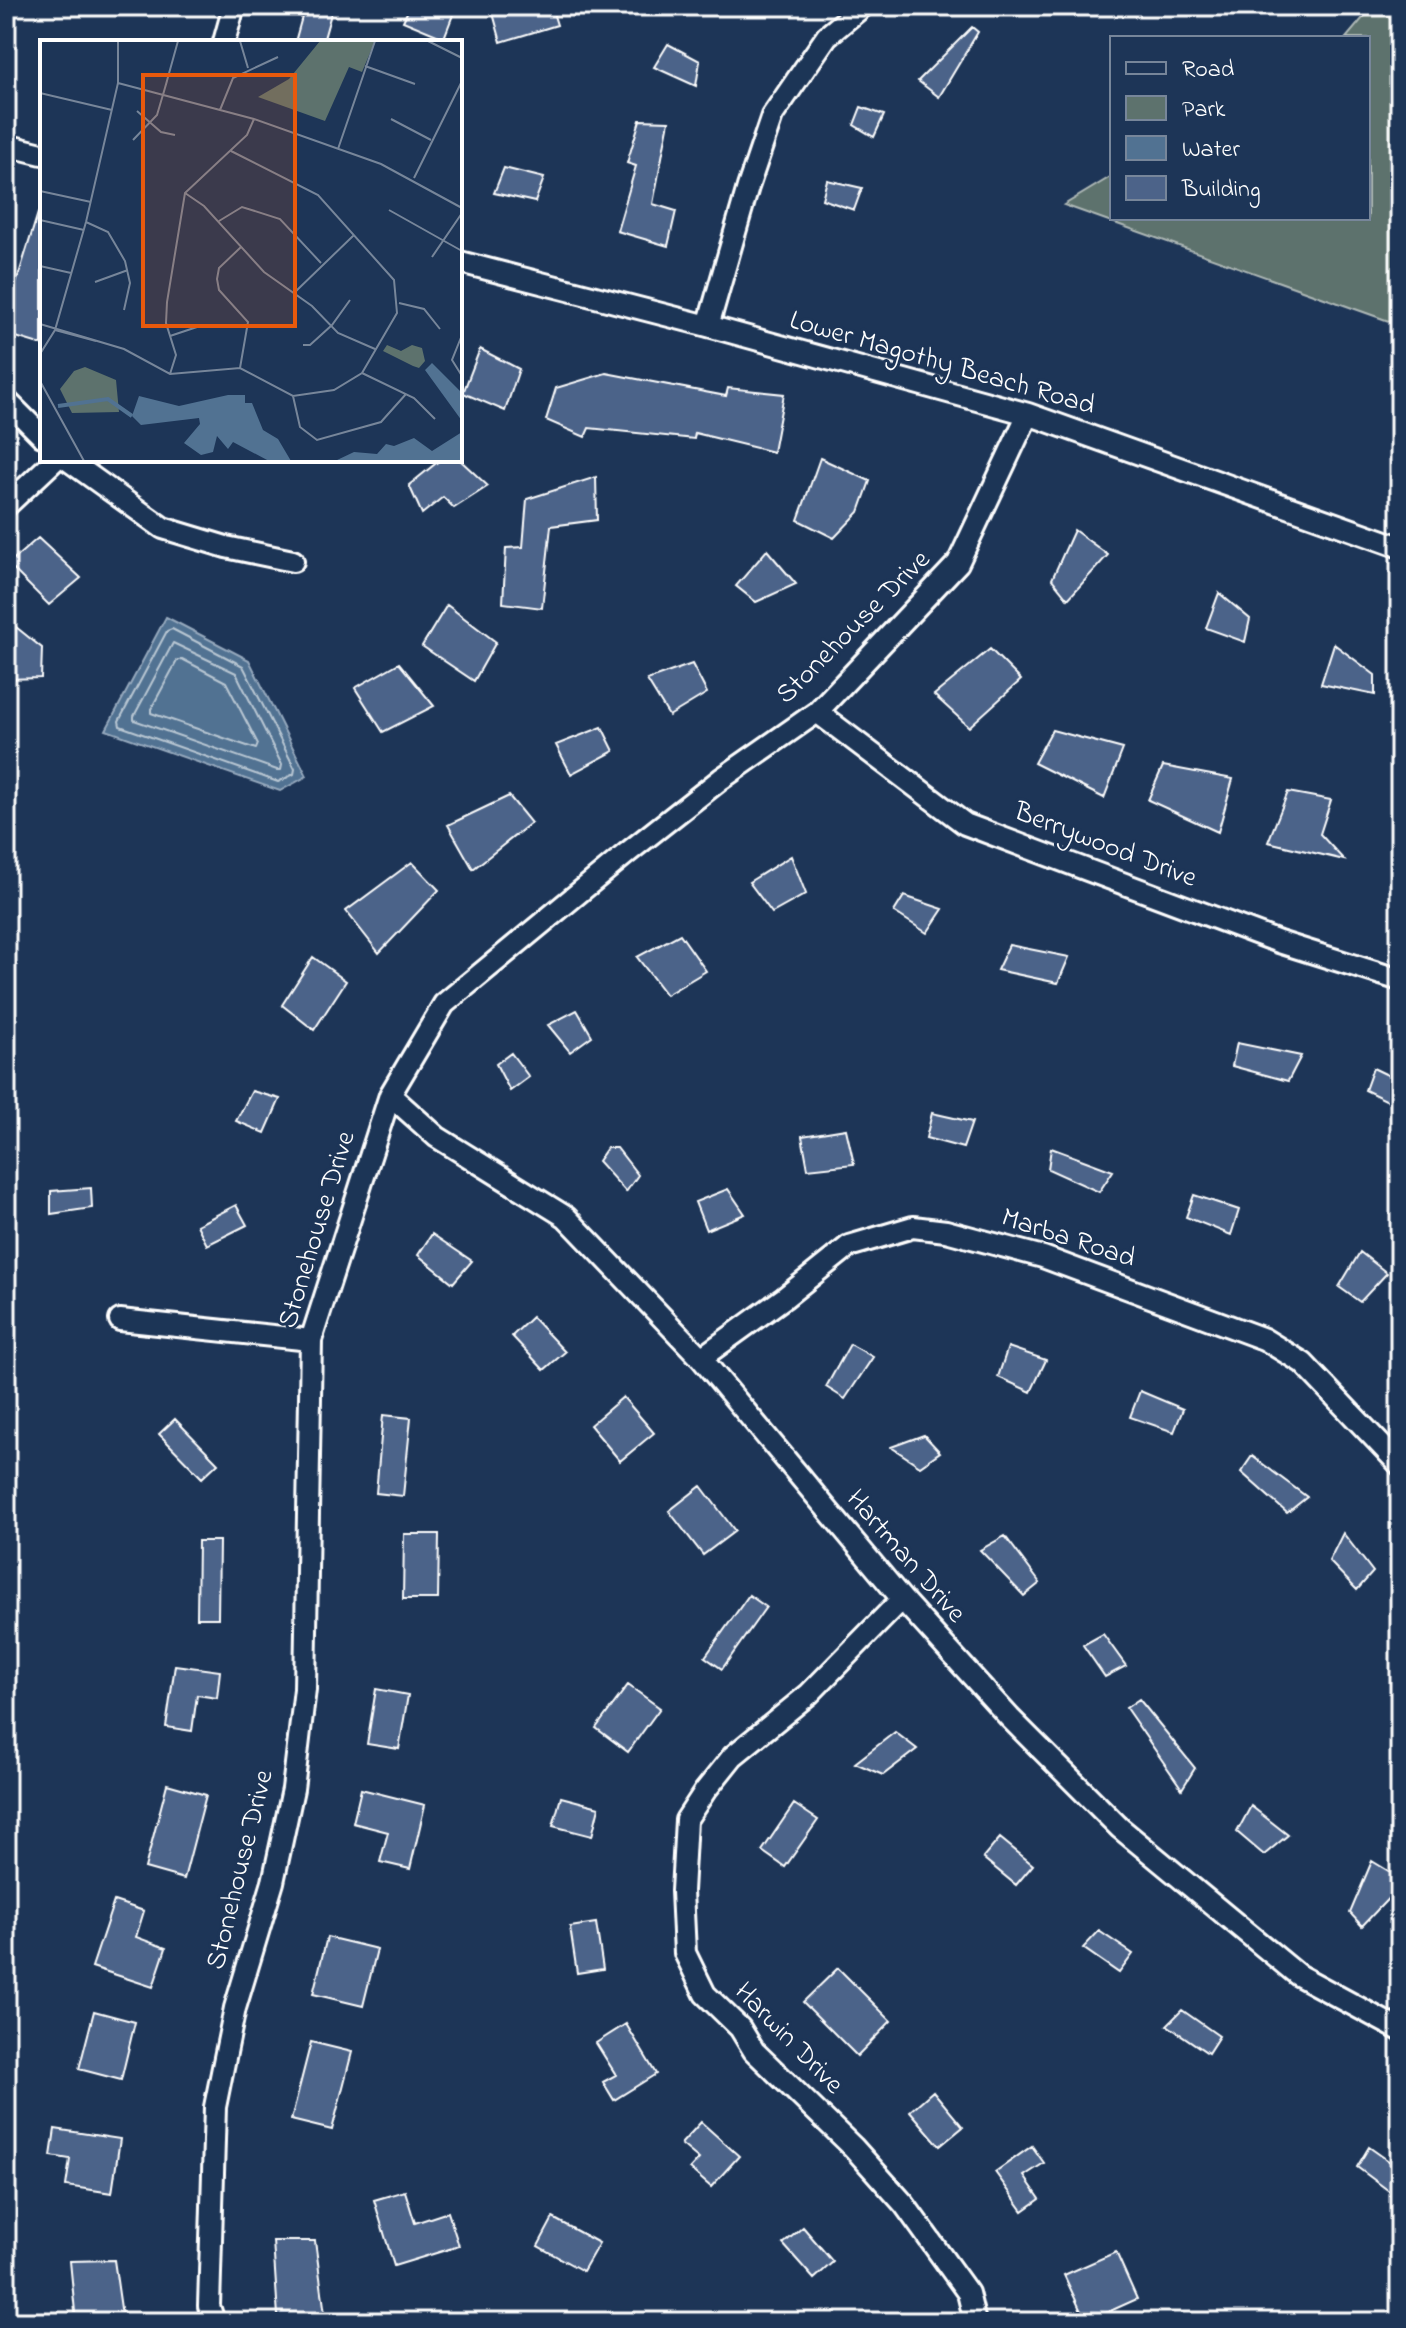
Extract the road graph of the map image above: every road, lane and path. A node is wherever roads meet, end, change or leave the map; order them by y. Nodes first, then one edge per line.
1 (234, 6) edge
2 (863, 6) edge
3 (225, 40) edge
4 (6, 145) edge
5 (40, 154) edge
6 (462, 263) edge
7 (708, 326) junction
8 (6, 400) edge
9 (1028, 414) junction
10 (40, 434) edge
11 (53, 462) edge
12 (71, 462) edge
13 (6, 506) edge
14 (1400, 547) edge
15 (293, 561) dead end
16 (817, 712) junction
17 (1400, 980) edge
18 (390, 1095) junction
19 (120, 1320) dead end
20 (311, 1340) junction
21 (701, 1358) junction
22 (1400, 1465) edge
23 (902, 1599) junction
24 (1398, 2025) edge
25 (214, 2322) edge
26 (975, 2322) edge

1 - 3 street
2 - 7 street
4 - 5 street
6 - 7 street, Lower Magothy Beach Road
7 - 9 street, Lower Magothy Beach Road
8 - 10 street
9 - 14 street, Lower Magothy Beach Road
9 - 16 street, Stonehouse Drive
11 - 13 street
12 - 15 street
16 - 17 street, Berrywood Drive
16 - 18 street, Stonehouse Drive
18 - 20 street, Stonehouse Drive
18 - 21 street, Hartman Drive
19 - 20 street
20 - 25 street, Stonehouse Drive
21 - 22 street, Marba Road
21 - 23 street, Hartman Drive
23 - 24 street, Hartman Drive
23 - 26 street, Harwin Drive

